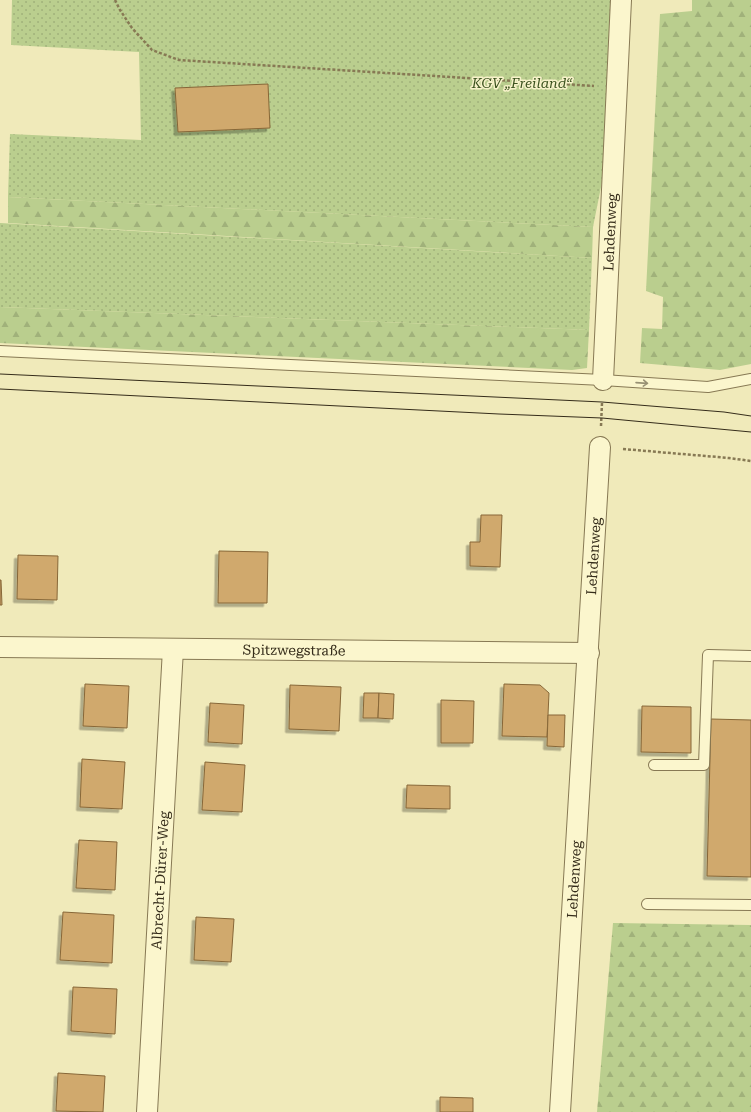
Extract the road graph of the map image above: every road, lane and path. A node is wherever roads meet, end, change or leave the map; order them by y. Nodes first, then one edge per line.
1 (115, 0) edge
2 (621, 0) edge
3 (617, 87) junction
4 (0, 351) edge
5 (751, 379) edge
6 (603, 380) junction
7 (600, 448) junction
8 (751, 461) edge
9 (0, 646) edge
10 (173, 649) junction
11 (589, 653) junction
12 (751, 656) edge
13 (654, 765) dead end
14 (646, 904) dead end
15 (751, 905) edge
16 (147, 1112) edge
17 (560, 1112) edge

1 - 3 path
2 - 3 street, Lehdenweg
3 - 6 street, Lehdenweg
4 - 6 lane
6 -> 5 lane
6 - 7 path
7 - 8 path
7 - 11 street, Lehdenweg
9 - 10 street, Spitzwegstraße
10 - 11 street, Spitzwegstraße
10 - 16 street, Albrecht-Dürer-Weg
11 - 17 street, Lehdenweg
12 - 13 lane
14 - 15 lane

